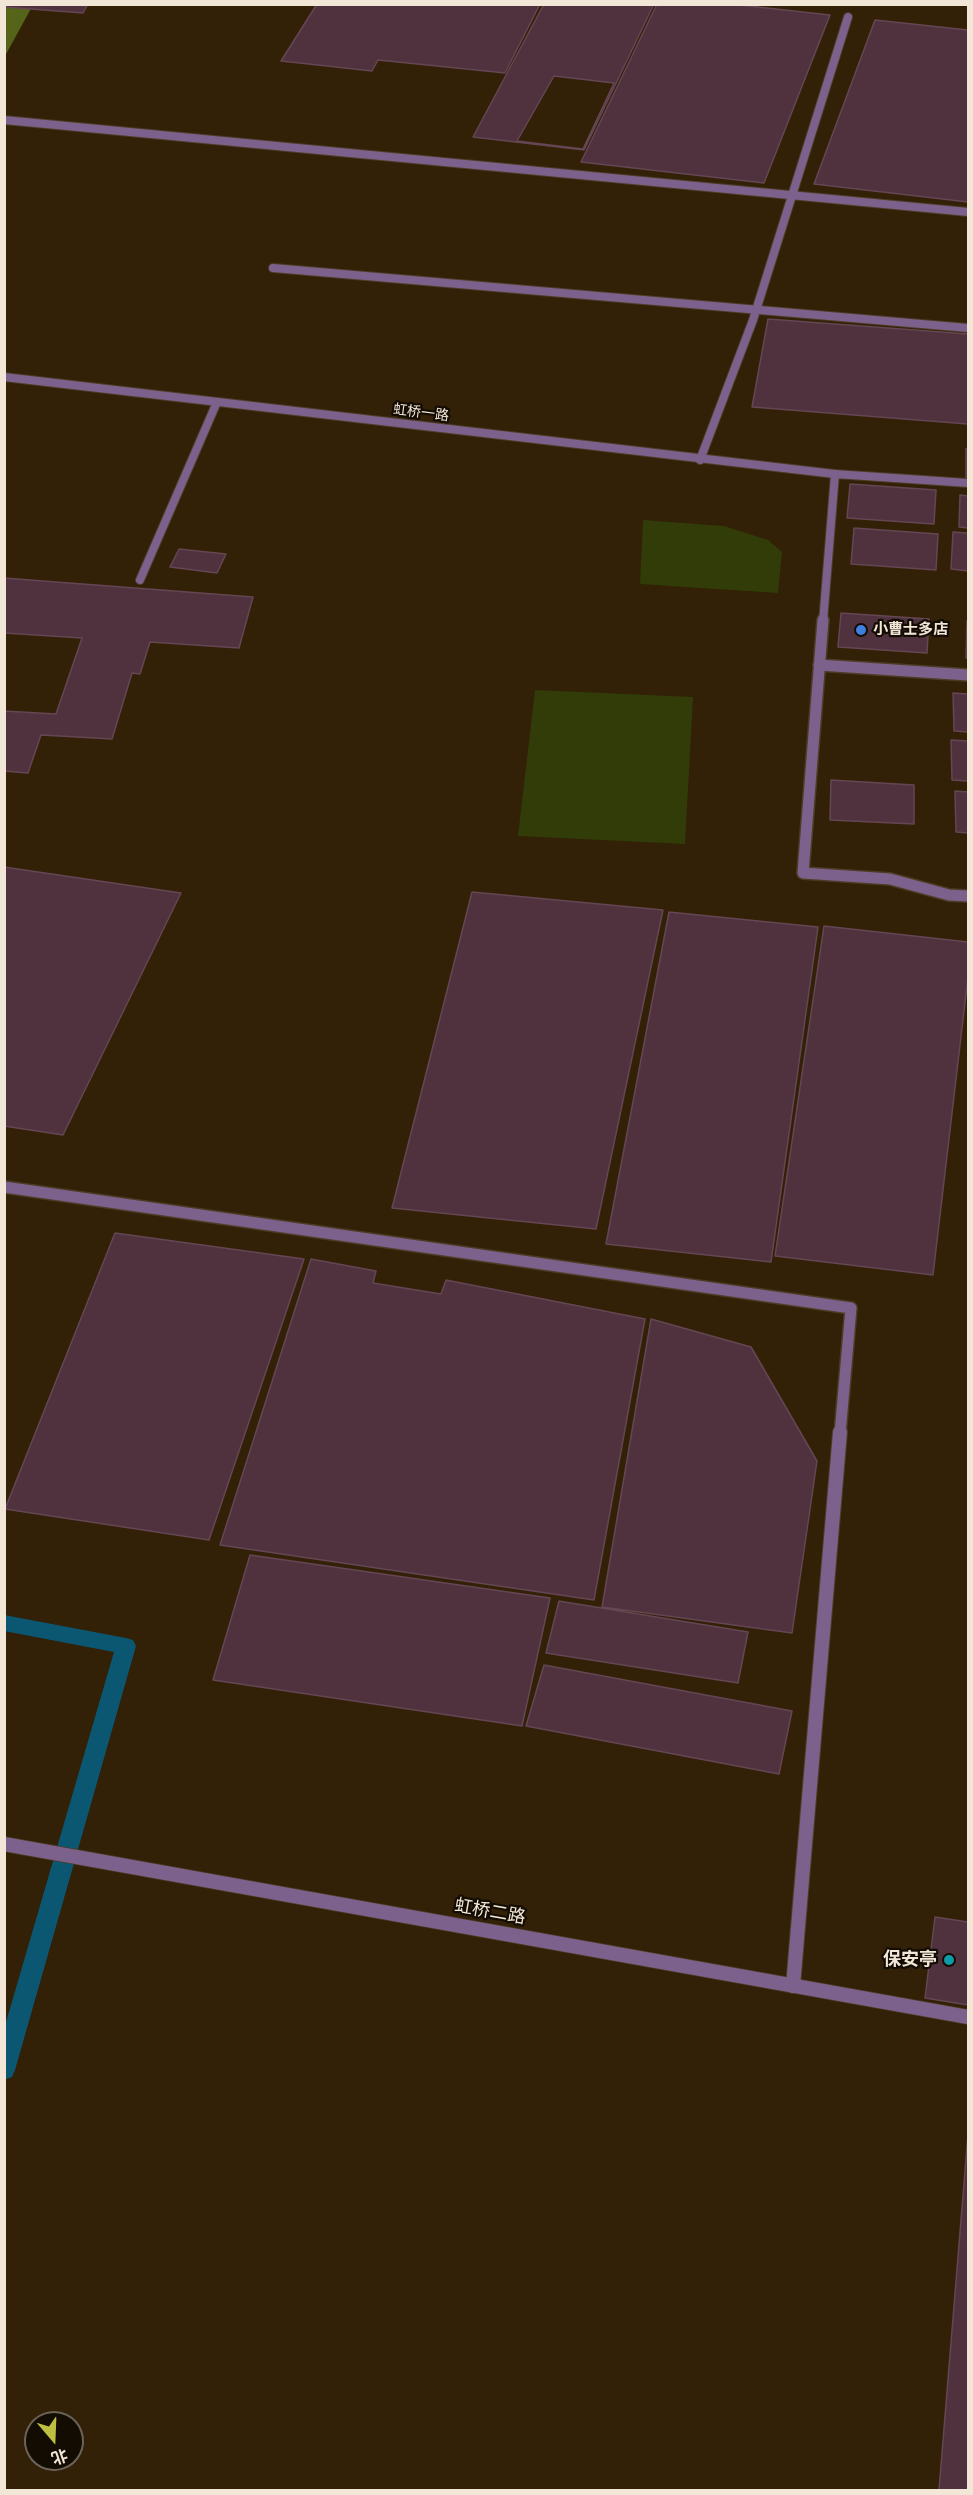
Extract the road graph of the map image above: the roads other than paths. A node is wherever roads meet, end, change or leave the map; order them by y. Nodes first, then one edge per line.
1 (848, 17) dead end
2 (4, 120) edge
3 (792, 197) junction
4 (969, 212) edge
5 (273, 268) dead end
6 (757, 309) junction
7 (969, 328) edge
8 (4, 377) edge
9 (217, 402) junction
10 (700, 460) junction
11 (835, 474) junction
12 (969, 483) edge
13 (140, 580) dead end
14 (819, 665) junction
15 (969, 675) edge
16 (969, 896) edge
17 (4, 1187) edge
18 (4, 1844) edge
19 (793, 1986) junction
20 (969, 2017) edge

1 - 3 street
2 - 3 street
3 - 4 street
3 - 6 street
5 - 6 street
6 - 7 street
6 - 10 street
8 - 9 street, 虹桥一路
9 - 10 street, 虹桥一路
9 - 13 street
10 - 11 street, 虹桥一路
11 - 12 street, 虹桥一路
11 - 14 street
14 - 15 street
14 - 16 street
17 - 19 street
18 - 19 street, 虹桥二路
19 - 20 street, 虹桥二路

